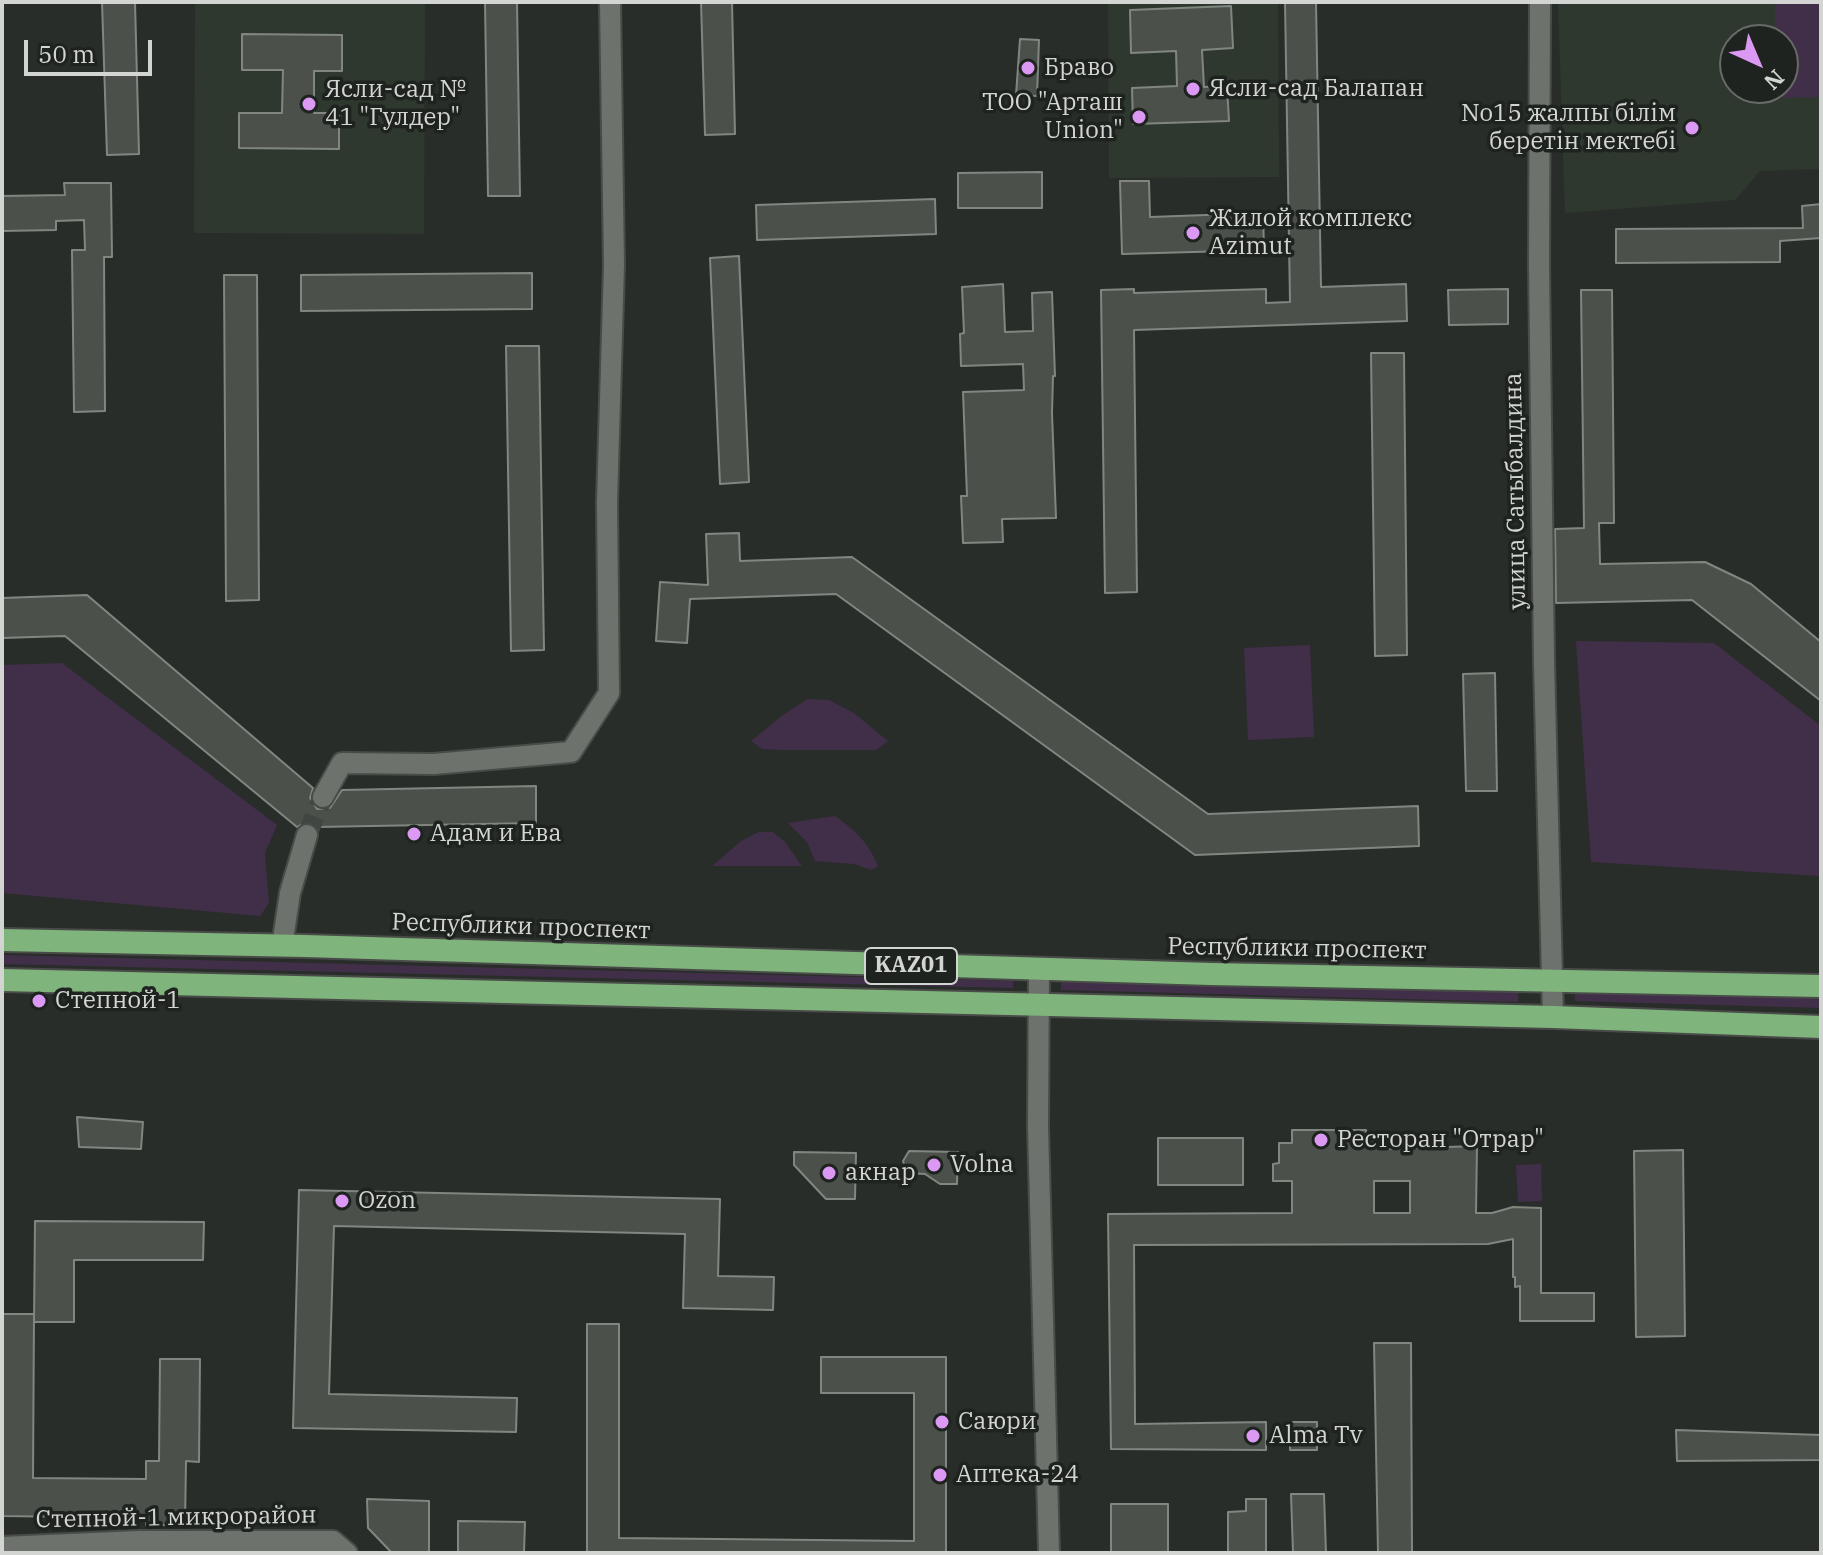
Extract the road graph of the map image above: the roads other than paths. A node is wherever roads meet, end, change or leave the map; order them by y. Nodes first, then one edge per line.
1 (610, 2) edge
2 (1540, 2) edge
3 (323, 797) tunnel mouth
4 (307, 835) tunnel mouth
5 (2, 940) edge
6 (282, 946) junction
7 (1039, 968) junction
8 (1554, 979) junction
9 (2, 980) edge
10 (1821, 986) edge
11 (1038, 1006) junction
12 (1553, 1017) junction
13 (1821, 1027) edge
14 (2, 1547) edge
15 (347, 1553) edge
16 (1049, 1553) edge

1 - 3 street
2 - 8 street, улица Сатыбалдина
4 - 6 street
5 - 6 highway, Республики проспект / KАZ01
6 - 7 highway, Республики проспект / KАZ01
7 - 8 highway, Республики проспект / KАZ01
7 - 11 street
8 - 10 highway, Республики проспект / KАZ01
8 - 12 street
9 - 11 highway, KАZ01
11 - 12 highway, KАZ01
11 - 16 street
12 - 13 highway, KАZ01
14 - 15 street, Степной-1 микрорайон

